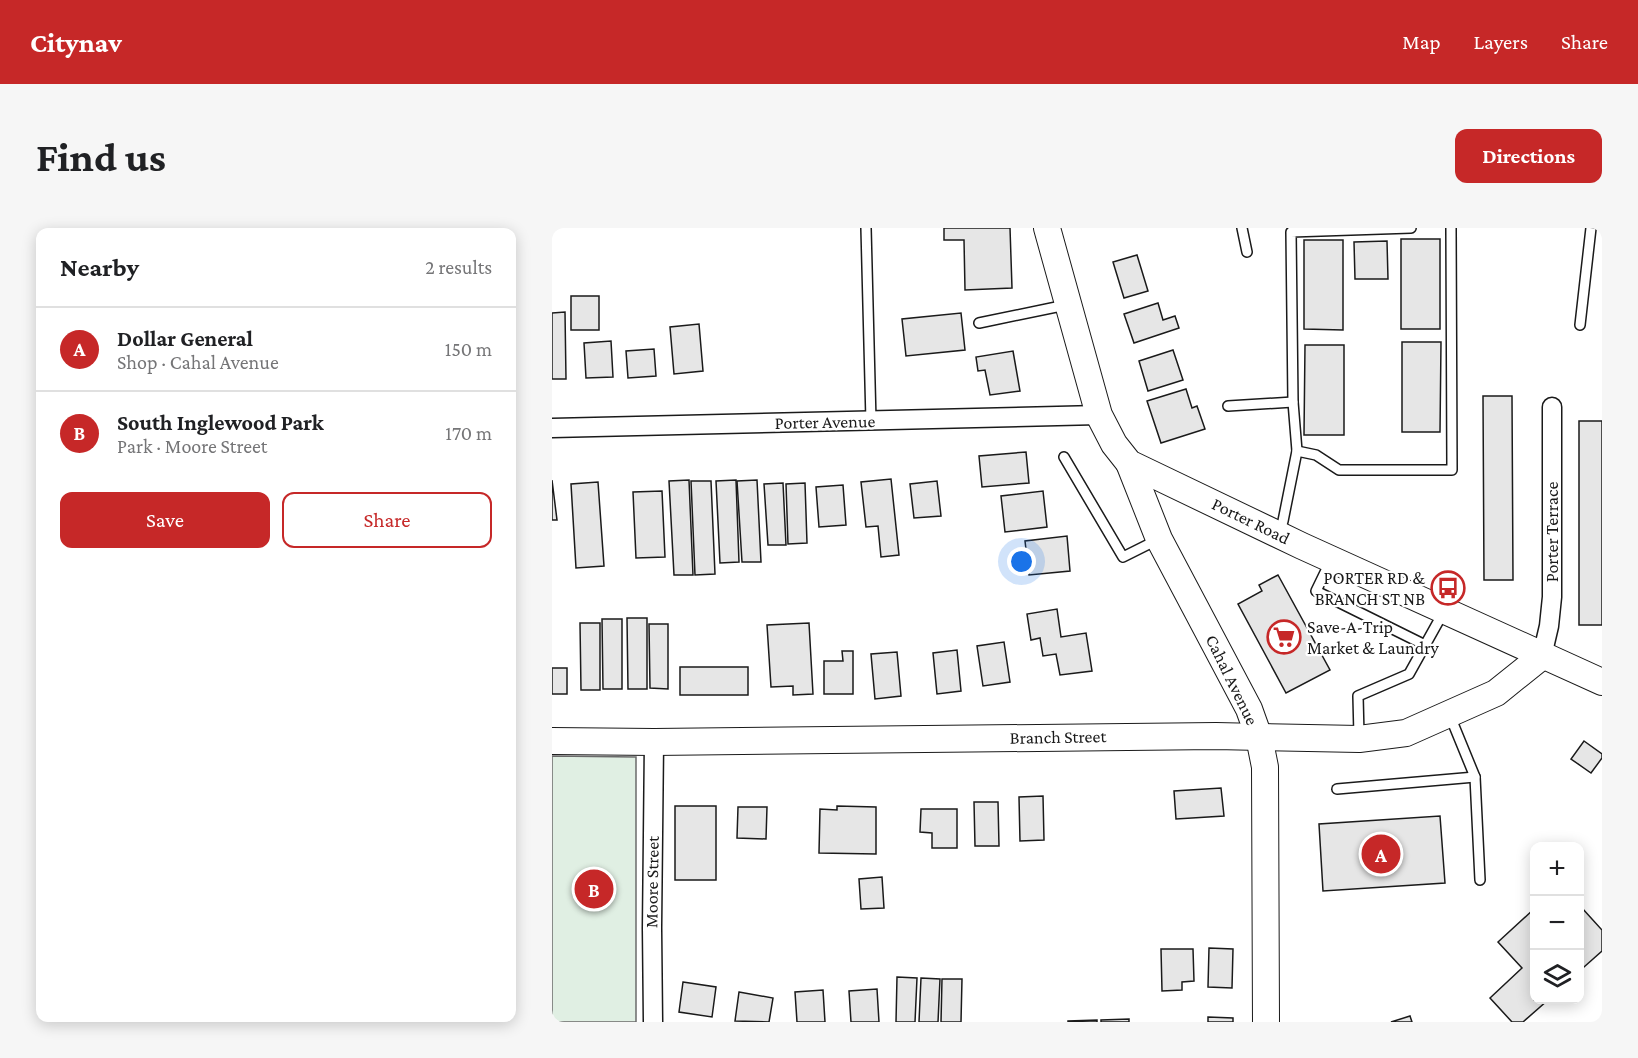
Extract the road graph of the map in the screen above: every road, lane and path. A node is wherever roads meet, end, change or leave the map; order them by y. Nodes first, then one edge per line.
1 (866, 228) edge
2 (1047, 228) edge
3 (1242, 228) edge
4 (1411, 228) edge
5 (1451, 228) edge
6 (1591, 228) edge
7 (1247, 252) dead end
8 (1068, 305) junction
9 (979, 323) dead end
10 (1580, 325) dead end
11 (1293, 402) junction
12 (1228, 406) dead end
13 (1552, 407) dead end
14 (1099, 415) junction
15 (871, 421) junction
16 (552, 428) edge
17 (1297, 451) junction
18 (1064, 456) dead end
19 (1129, 462) junction
20 (1279, 534) junction
21 (1159, 539) junction
22 (1332, 558) junction
23 (1444, 610) junction
24 (1425, 645) junction
25 (1542, 656) junction
26 (1602, 682) edge
27 (1450, 714) junction
28 (1259, 737) junction
29 (1359, 739) junction
30 (552, 741) edge
31 (654, 742) junction
32 (1475, 777) junction
33 (1337, 789) dead end
34 (1480, 880) dead end
35 (653, 1022) edge
36 (1266, 1022) edge

1 - 15 lane
2 - 8 street, Porter Road
3 - 7 lane
4 - 11 lane
5 - 17 lane
6 - 10 lane
8 - 9 lane
8 - 14 street, Porter Road
11 - 12 lane
11 - 17 lane
13 - 25 street, Porter Terrace
14 - 15 street, Porter Avenue
14 - 19 street, Porter Road
15 - 16 street, Porter Avenue
17 - 20 lane
18 - 21 lane
19 - 20 street, Porter Road
19 - 21 street, Cahal Avenue
20 - 22 street, Porter Road
21 - 28 street, Cahal Avenue
22 - 23 street, Porter Road
22 - 24 lane
23 - 24 lane
23 - 25 street, Porter Road
24 - 29 lane
25 - 26 street, Porter Road
25 - 27 street, Branch Street
27 - 29 street, Branch Street
27 - 32 lane
28 - 29 street, Branch Street
28 - 31 street, Branch Street
28 - 36 street, Cahal Avenue
30 - 31 street, Branch Street
31 - 35 street, Moore Street
32 - 33 lane
32 - 34 lane

